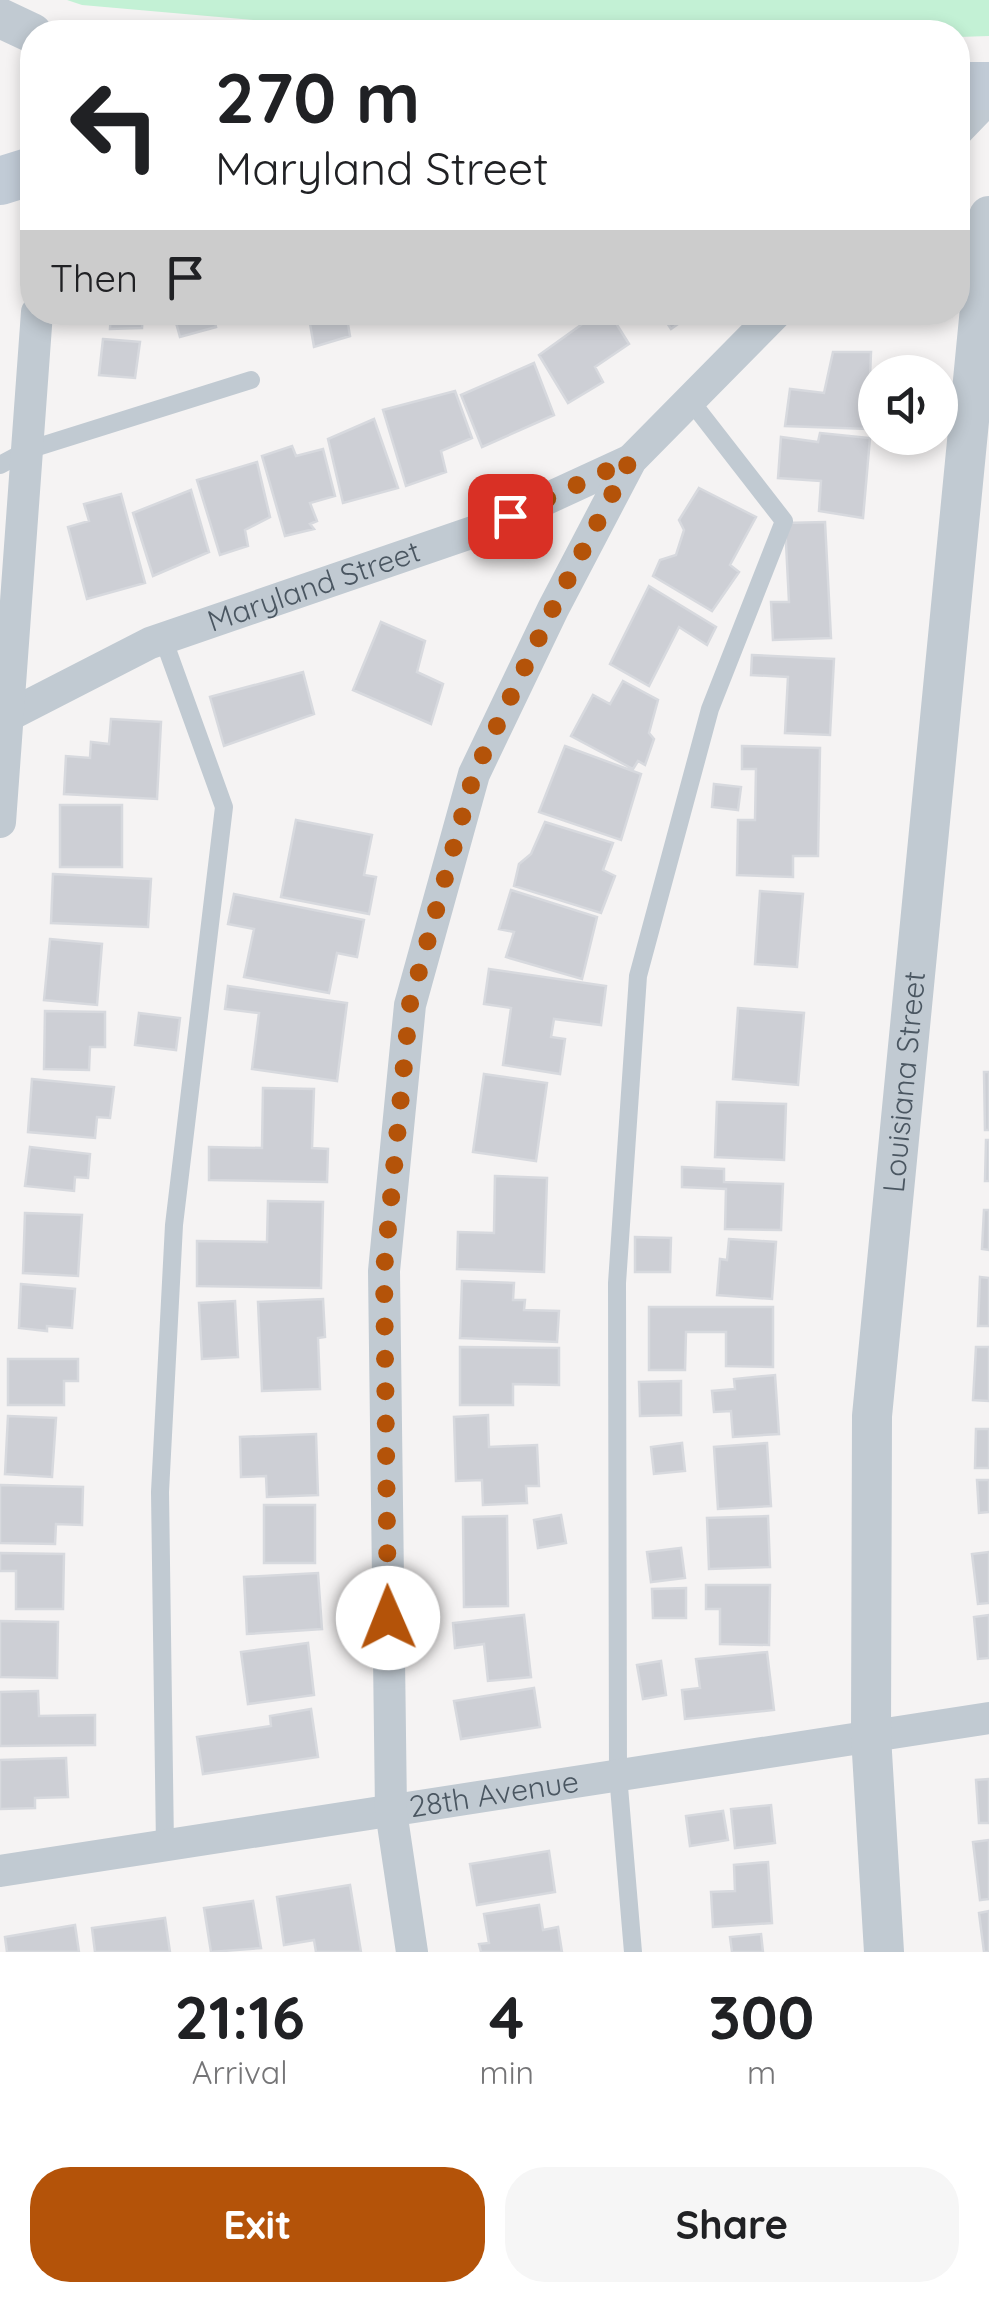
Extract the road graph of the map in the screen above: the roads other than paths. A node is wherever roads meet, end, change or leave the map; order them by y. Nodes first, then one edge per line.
1 (989, 98) edge
2 (970, 118) edge
3 (989, 216) edge
4 (36, 325) edge
5 (764, 325) edge
6 (251, 380) dead end
7 (690, 400) junction
8 (14, 457) edge
9 (630, 460) junction
10 (163, 638) junction
11 (4, 717) edge
12 (0, 822) edge
13 (989, 1718) edge
14 (871, 1736) junction
15 (618, 1775) junction
16 (391, 1811) junction
17 (165, 1846) junction
18 (0, 1871) edge
19 (412, 1952) edge
20 (633, 1952) edge
21 (884, 1952) edge

1 - 2 street
3 - 14 street, Louisiana Street
4 - 8 street
5 - 7 street
6 - 8 lane
7 - 9 street
7 - 15 lane
8 - 11 street
9 - 10 street, Maryland Street
9 - 16 street
10 - 11 street, Maryland Street
10 - 17 lane
11 - 12 street
13 - 14 street, 28th Avenue
14 - 15 street, 28th Avenue
14 - 21 street, Louisiana Street
15 - 16 street, 28th Avenue
15 - 20 lane
16 - 17 street, 28th Avenue
16 - 19 street
17 - 18 street, 28th Avenue

